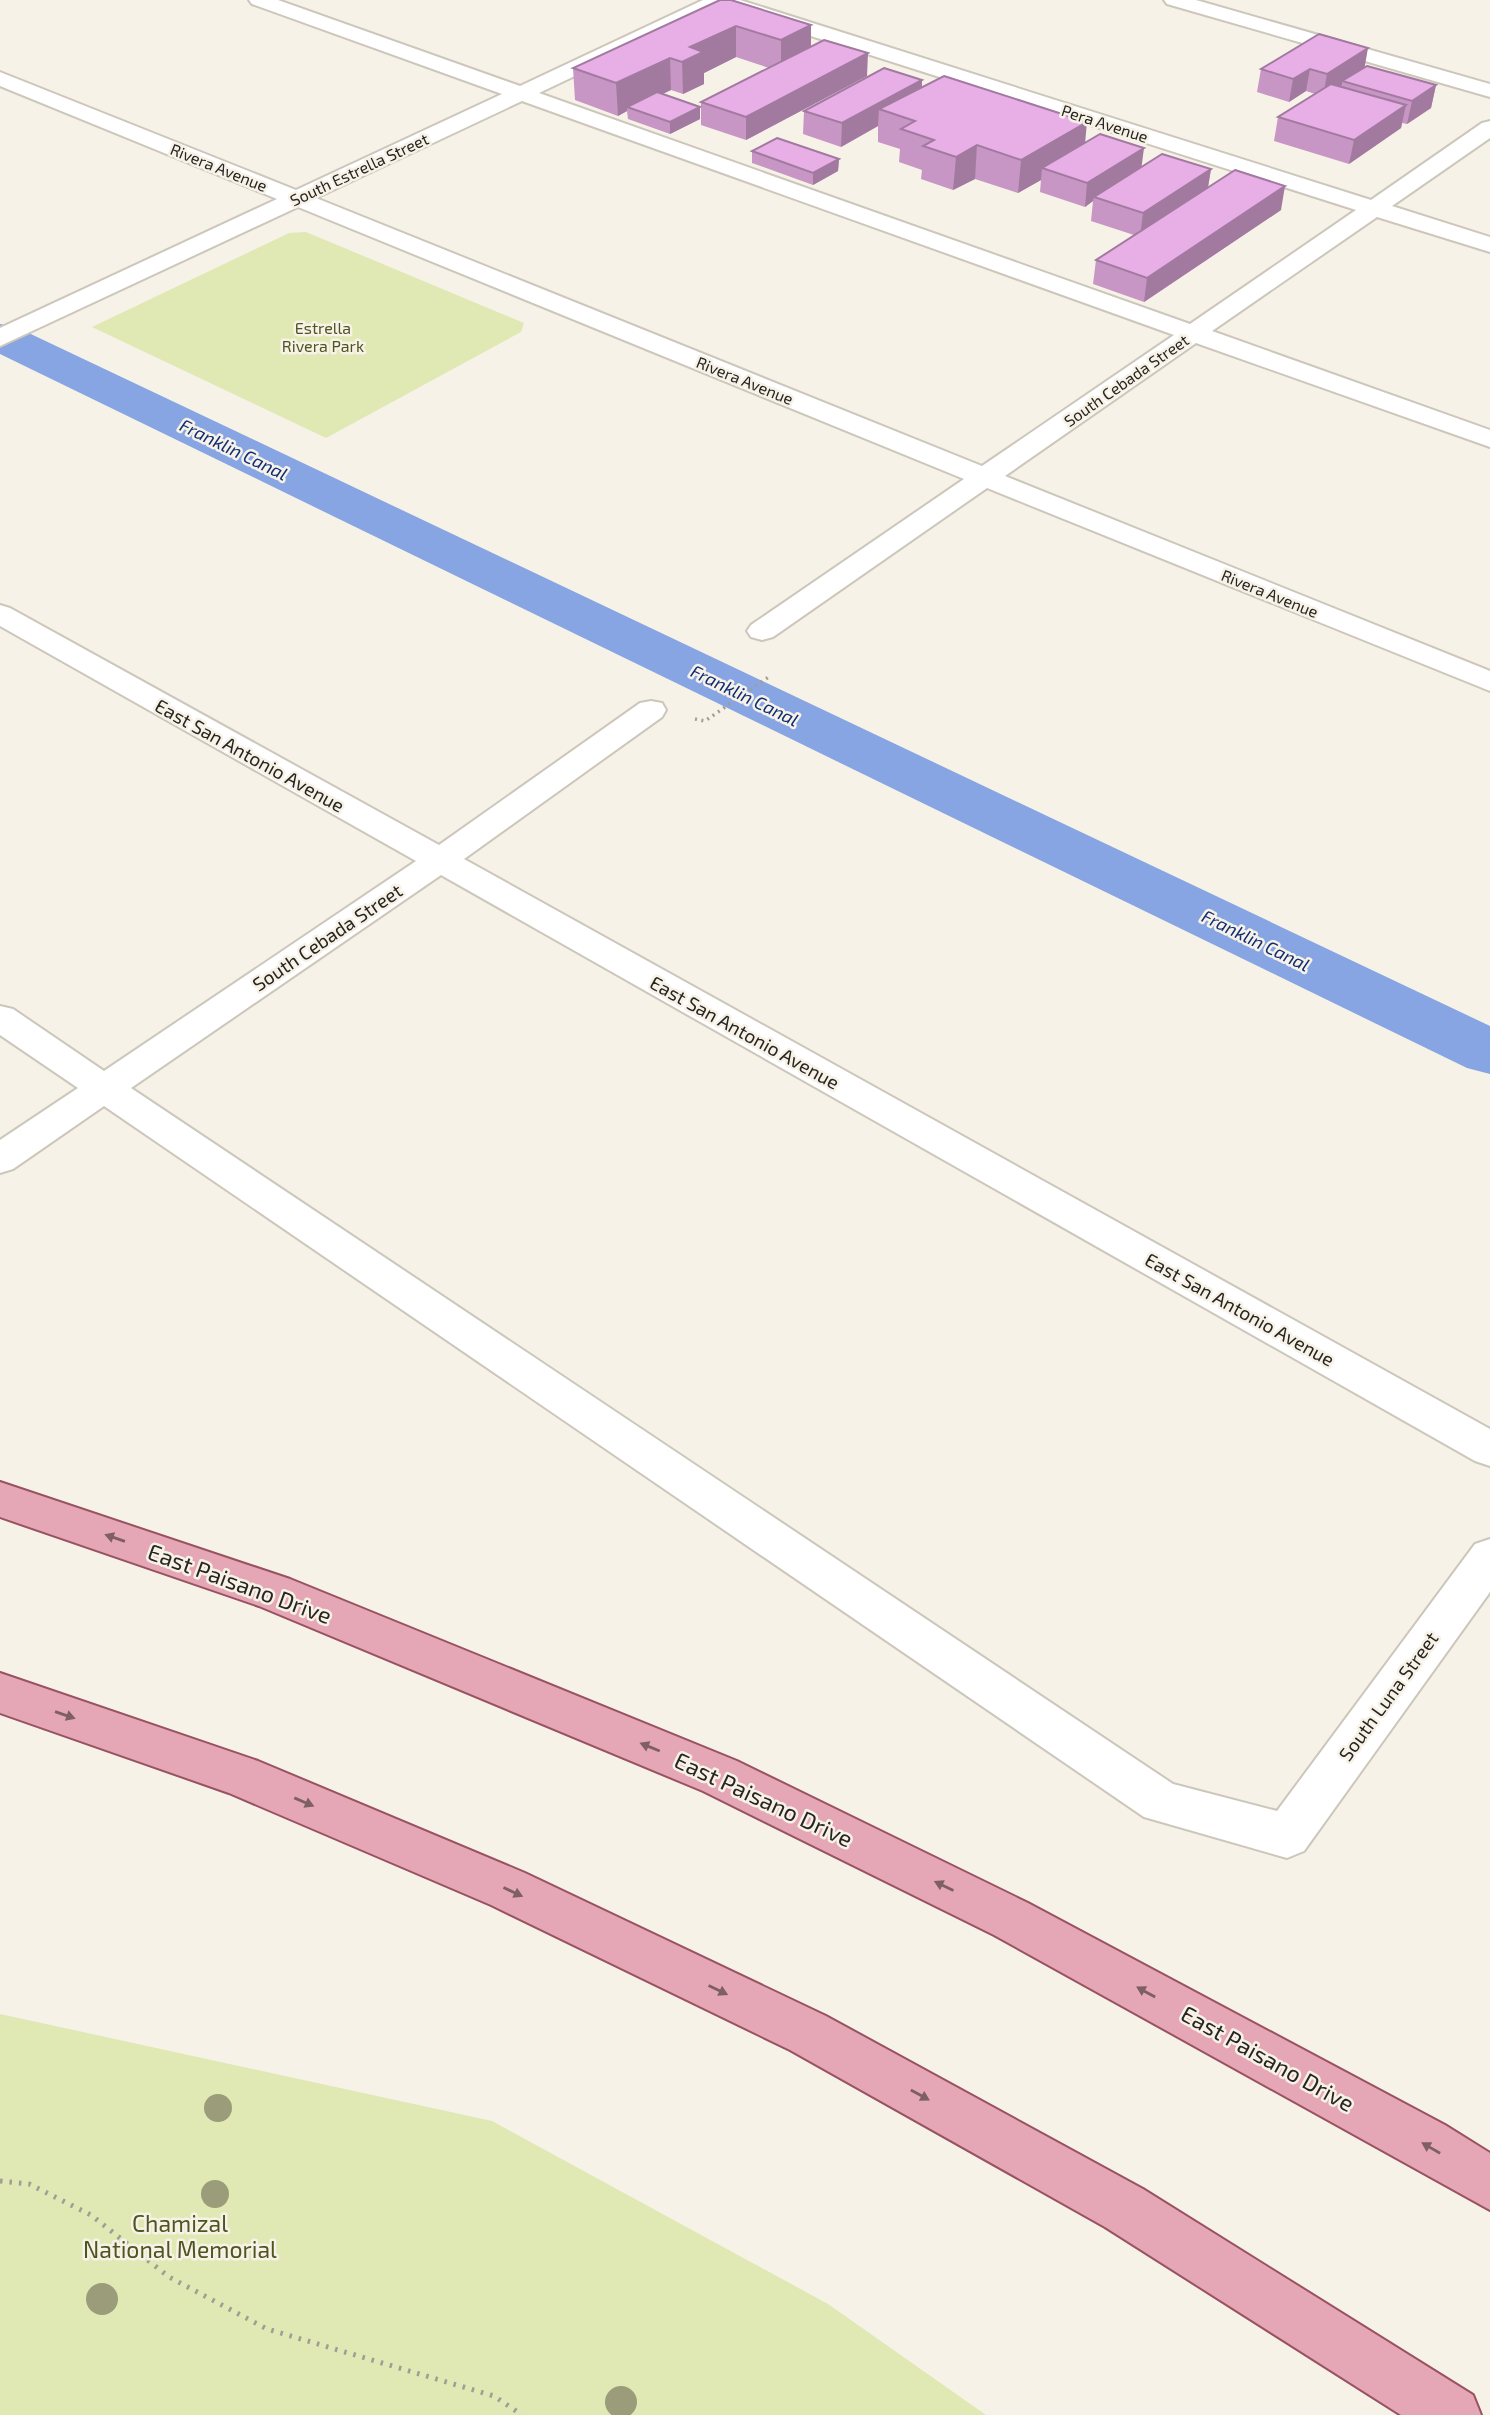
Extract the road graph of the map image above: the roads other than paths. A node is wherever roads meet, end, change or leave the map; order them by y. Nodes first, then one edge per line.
1 (259, 0) edge
2 (719, 0) edge
3 (1174, 0) edge
4 (0, 78) edge
5 (1490, 91) edge
6 (521, 93) junction
7 (1490, 128) edge
8 (296, 198) junction
9 (1374, 208) junction
10 (1490, 245) edge
11 (1194, 333) junction
12 (0, 338) edge
13 (1490, 439) edge
14 (984, 478) junction
15 (0, 614) edge
16 (762, 631) dead end
17 (1490, 682) edge
18 (651, 710) dead end
19 (439, 861) junction
20 (0, 1018) edge
21 (104, 1088) junction
22 (0, 1160) edge
23 (1490, 1449) edge
24 (0, 1499) edge
25 (1490, 1557) edge
26 (0, 1693) edge
27 (1490, 2183) edge
28 (1453, 2415) edge

1 - 6 street
2 - 6 street, South Estrella Street
2 - 9 street, Pera Avenue
3 - 5 street
4 - 8 street, Rivera Avenue
6 - 8 street, South Estrella Street
6 - 11 street
7 - 9 street, South Cebada Street
8 - 12 street, South Estrella Street
8 - 14 street, Rivera Avenue
9 - 10 street, Pera Avenue
9 - 11 street, South Cebada Street
11 - 13 street
11 - 14 street, South Cebada Street
14 - 16 street, South Cebada Street
14 - 17 street, Rivera Avenue
15 - 19 street, East San Antonio Avenue
18 - 19 street, South Cebada Street
19 - 21 street, South Cebada Street
19 - 23 street, East San Antonio Avenue
20 - 21 street
21 - 22 street, South Cebada Street
21 - 25 street, South Luna Street
27 -> 24 main road, East Paisano Drive
26 -> 28 main road

